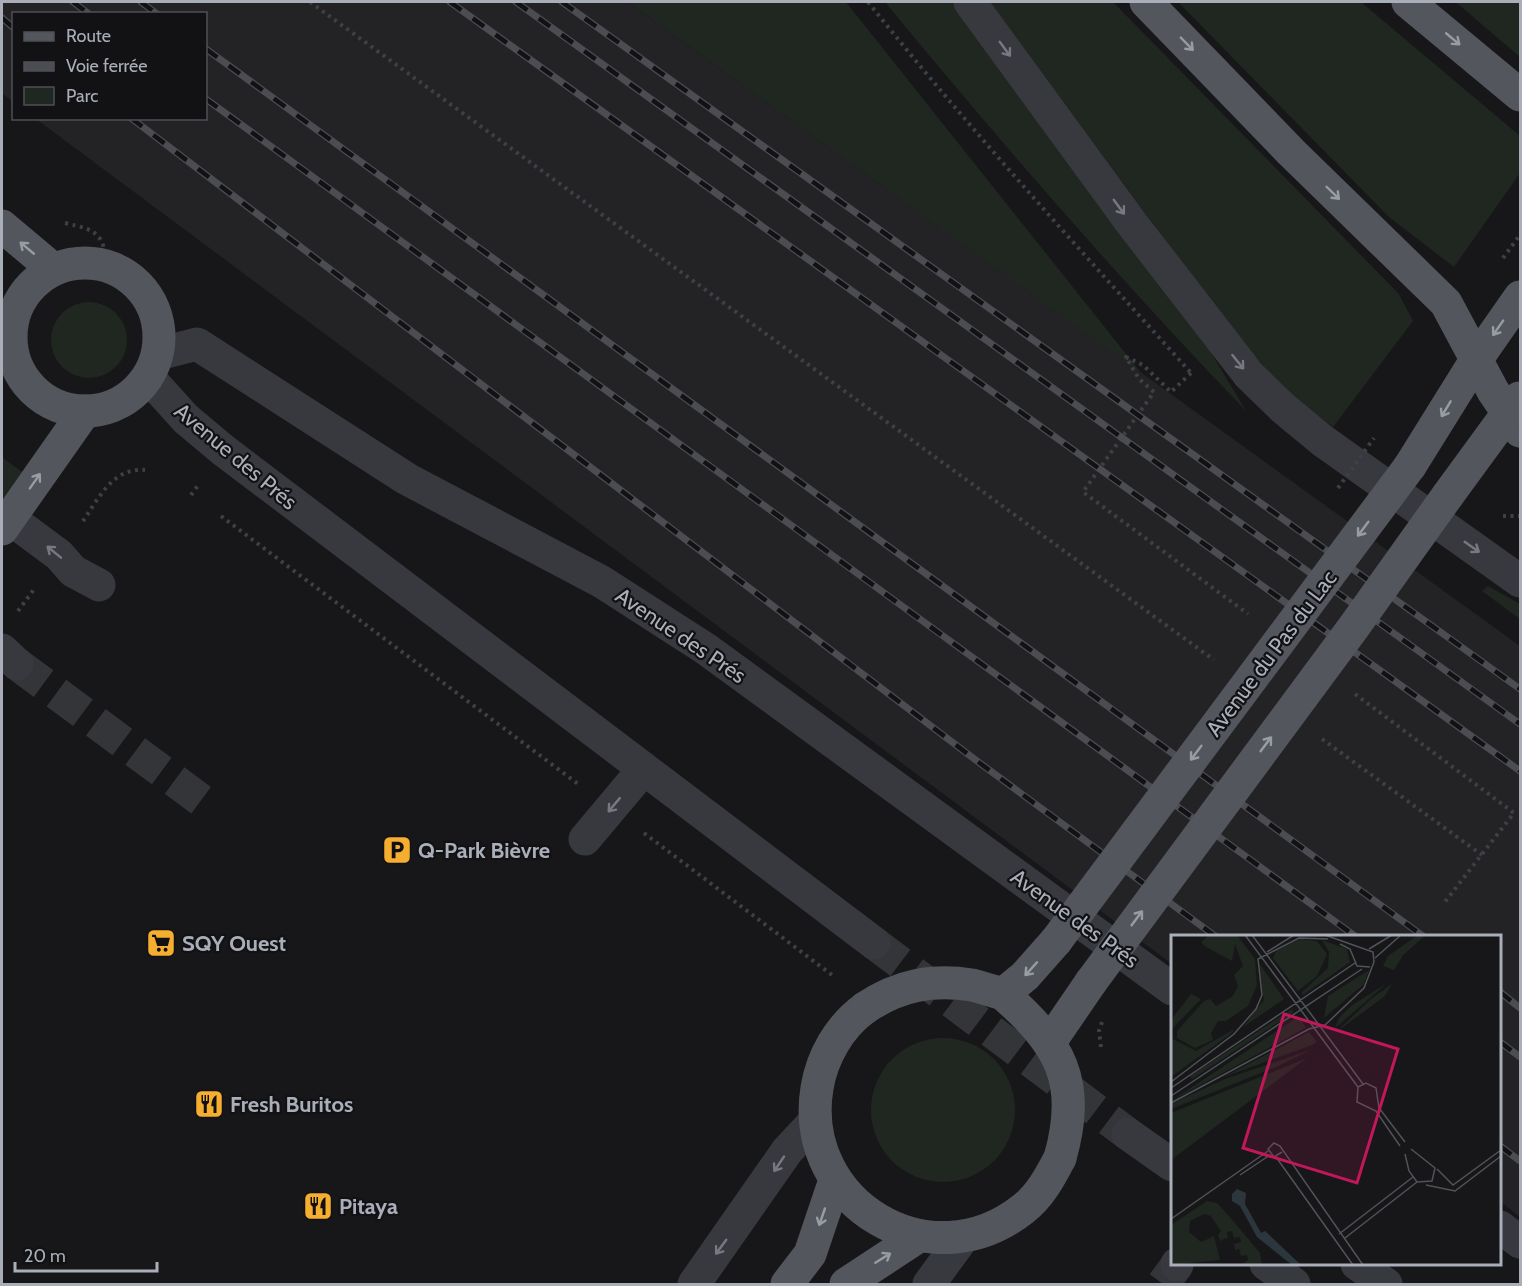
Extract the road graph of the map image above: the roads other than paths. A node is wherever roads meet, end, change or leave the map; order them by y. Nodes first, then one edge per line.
1 (970, 2) edge
2 (1146, 2) edge
3 (1408, 2) edge
4 (1521, 95) edge
5 (2, 226) edge
6 (53, 269) junction
7 (11, 292) edge
8 (1521, 297) edge
9 (1476, 360) junction
10 (153, 366) junction
11 (10, 378) edge
12 (85, 411) junction
13 (1516, 414) edge
14 (5, 524) edge
15 (1521, 581) edge
16 (99, 585) dead end
17 (643, 770) junction
18 (585, 839) dead end
19 (874, 943) tunnel mouth
20 (1171, 988) edge
21 (1003, 994) junction
22 (1050, 1042) junction
23 (814, 1122) junction
24 (1128, 1134) tunnel mouth
25 (1171, 1164) edge
26 (835, 1180) junction
27 (1501, 1228) edge
28 (919, 1236) junction
29 (964, 1236) junction
30 (1521, 1242) edge
31 (1269, 1265) edge
32 (1360, 1265) edge
33 (694, 1284) edge
34 (787, 1284) edge
35 (846, 1284) edge
36 (928, 1284) edge
37 (1294, 1284) edge
38 (1386, 1284) edge

1 -> 15 street
2 -> 9 main road
3 -> 4 main road
6 -> 5 main road
6 - 7 main road, Avenue des Prés
6 - 10 main road, Avenue des Prés
7 - 11 main road, Avenue des Prés
8 -> 9 main road, Avenue du Pas du Lac
9 - 13 main road
9 -> 21 main road, Avenue du Pas du Lac, bridge
10 - 12 main road, Avenue des Prés
10 - 17 street, Avenue des Prés
10 - 20 street, Avenue des Prés
11 - 12 main road, Avenue des Prés
14 -> 12 main road
22 -> 13 main road, bridge
16 -> 14 street
17 -> 18 street
17 - 19 street, Avenue des Prés
21 - 22 main road, bridge
21 - 23 main road, bridge
22 - 29 main road, bridge
23 - 26 main road
23 -> 33 street
24 - 25 street
26 - 28 main road
26 -> 34 main road
27 - 30 street
28 - 29 main road
35 -> 28 main road
29 - 36 street
31 - 37 street
32 - 38 street

